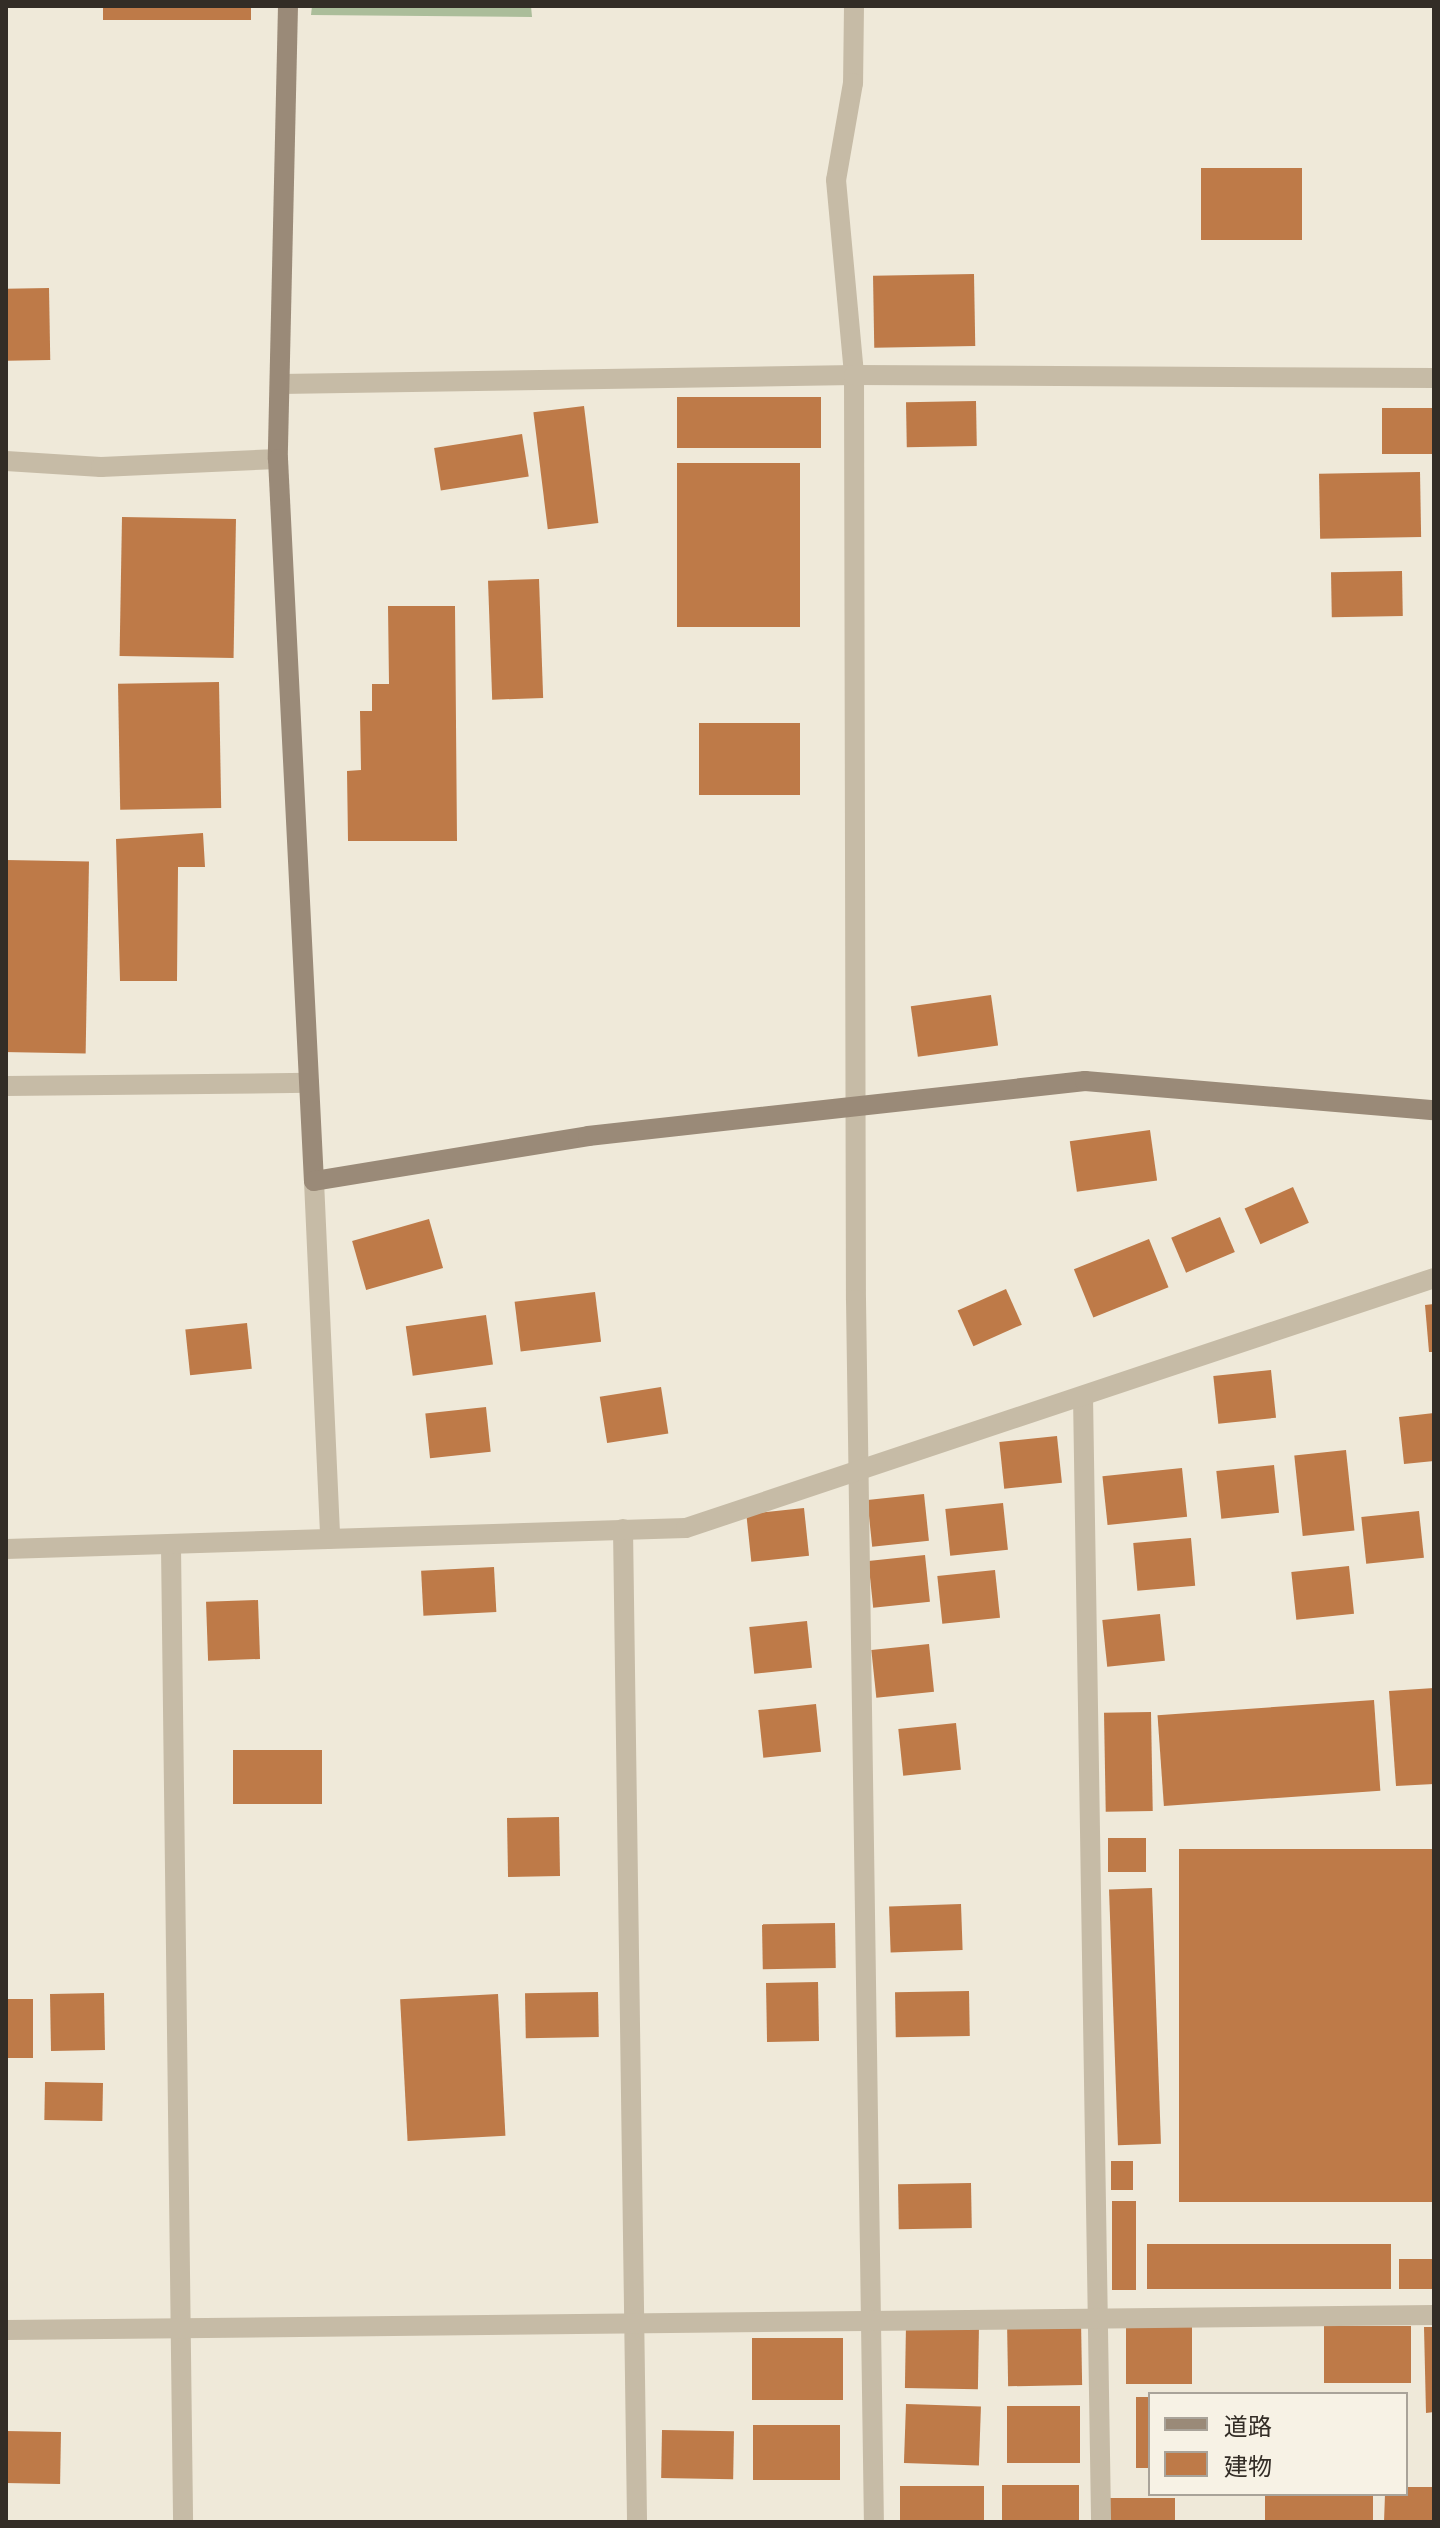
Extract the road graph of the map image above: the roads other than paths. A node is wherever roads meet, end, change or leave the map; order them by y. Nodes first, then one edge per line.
1 (288, 6) edge
2 (854, 6) edge
3 (854, 375) junction
4 (1434, 378) edge
5 (280, 384) junction
6 (278, 459) junction
7 (6, 461) edge
8 (309, 1083) junction
9 (6, 1086) edge
10 (854, 1107) junction
11 (1434, 1110) edge
12 (314, 1181) junction
13 (1434, 1278) edge
14 (1083, 1396) junction
15 (857, 1472) junction
16 (623, 1529) junction
17 (330, 1539) junction
18 (171, 1547) junction
19 (6, 1549) edge
20 (1434, 2315) edge
21 (1097, 2317) junction
22 (871, 2321) junction
23 (634, 2324) junction
24 (185, 2328) junction
25 (6, 2330) edge
26 (183, 2522) edge
27 (637, 2522) edge
28 (874, 2522) edge
29 (1101, 2522) edge

1 - 5 street
2 - 3 street
3 - 4 street
3 - 5 street
3 - 10 street
5 - 6 street
6 - 7 street
6 - 8 street
8 - 9 street
8 - 12 street
10 - 11 street
10 - 12 street
10 - 15 street
12 - 17 street
13 - 14 street
14 - 15 street
14 - 21 street
15 - 16 street
15 - 22 street
16 - 17 street
16 - 23 street
17 - 18 street
18 - 19 street
18 - 24 street
20 - 21 street
21 - 22 street
21 - 29 street
22 - 23 street
22 - 28 street
23 - 24 street
23 - 27 street
24 - 25 street
24 - 26 street

